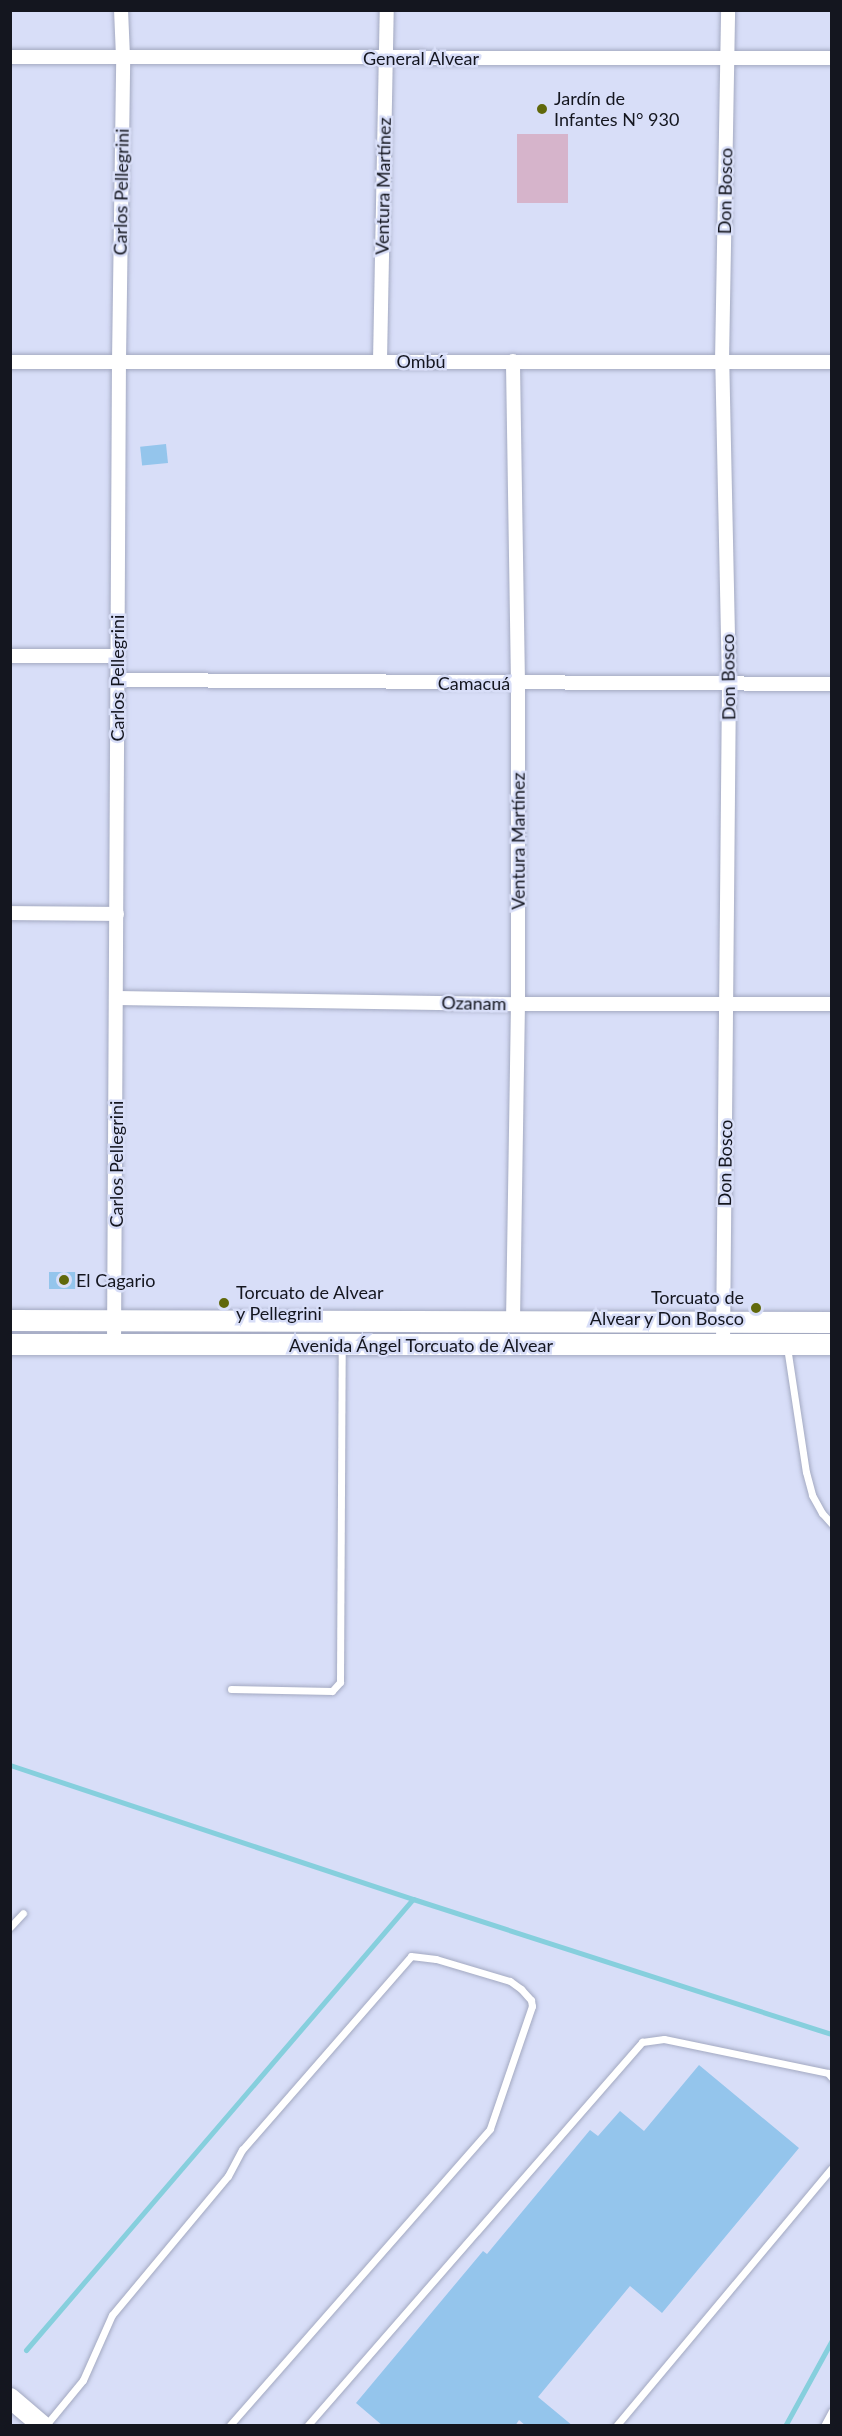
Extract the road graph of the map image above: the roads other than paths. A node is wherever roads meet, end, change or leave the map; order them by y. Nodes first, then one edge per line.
1 (121, 10) edge
2 (387, 10) edge
3 (728, 10) edge
4 (10, 57) edge
5 (123, 57) junction
6 (386, 58) junction
7 (728, 58) junction
8 (831, 58) edge
9 (119, 361) junction
10 (380, 361) junction
11 (513, 361) junction
12 (10, 362) edge
13 (722, 362) junction
14 (831, 362) edge
15 (10, 656) edge
16 (117, 656) junction
17 (117, 680) junction
18 (518, 683) junction
19 (729, 684) junction
20 (831, 684) edge
21 (10, 913) edge
22 (117, 914) junction
23 (117, 998) junction
24 (518, 1004) junction
25 (727, 1004) junction
26 (831, 1004) edge
27 (115, 1319) junction
28 (10, 1320) edge
29 (513, 1321) junction
30 (831, 1322) edge
31 (723, 1323) junction
32 (10, 1344) edge
33 (723, 1344) junction
34 (787, 1344) junction
35 (831, 1344) edge
36 (114, 1345) junction
37 (342, 1345) junction
38 (831, 1524) edge
39 (231, 1689) dead end
40 (23, 1914) dead end
41 (10, 1928) edge
42 (831, 2078) edge
43 (831, 2168) edge
44 (10, 2398) edge
45 (831, 2411) edge
46 (44, 2426) edge
47 (229, 2426) edge
48 (306, 2426) edge
49 (616, 2426) edge
50 (824, 2426) edge

1 - 5 street, Carlos Pellegrini
2 - 6 street, Ventura Martínez
3 - 7 street, Don Bosco
4 - 5 street, General Alvear
5 - 6 street, General Alvear
5 - 9 street, Carlos Pellegrini
6 - 7 street, General Alvear
6 - 10 street, Ventura Martínez
7 - 8 street, General Alvear
7 - 13 street, Don Bosco
9 - 10 street, Ombú
9 - 12 street, Ombú
9 - 16 street, Carlos Pellegrini
10 - 11 street, Ombú
11 - 13 street, Ombú
11 - 18 street, Ventura Martínez
13 - 14 street, Ombú
13 - 19 street, Don Bosco
15 - 16 street
16 - 17 street, Carlos Pellegrini
17 - 18 street, Camacuá
17 - 22 street, Carlos Pellegrini
18 - 19 street, Camacuá
18 - 24 street, Ventura Martínez
19 - 20 street, Camacuá
19 - 25 street, Don Bosco
21 - 22 street
22 - 23 street, Carlos Pellegrini
23 - 24 street, Ozanam
23 - 27 street, Carlos Pellegrini
24 - 25 street, Ozanam
24 - 29 street, Ventura Martínez
25 - 26 street, Ozanam
25 - 31 street, Don Bosco
27 - 28 main road, Avenida Ángel Torcuato de Alvear
27 - 29 main road, Avenida Ángel Torcuato de Alvear
27 - 36 street, Carlos Pellegrini
29 - 31 main road, Avenida Ángel Torcuato de Alvear
30 - 31 main road, Avenida Ángel Torcuato de Alvear
31 - 33 street, Don Bosco
32 - 36 main road, Avenida Ángel Torcuato de Alvear
33 - 34 main road, Avenida Ángel Torcuato de Alvear
33 - 37 main road, Avenida Ángel Torcuato de Alvear
34 - 35 main road, Avenida Ángel Torcuato de Alvear
34 - 38 lane
36 - 37 main road, Avenida Ángel Torcuato de Alvear
37 - 39 lane
40 - 41 lane
42 - 48 lane
43 - 49 lane
44 - 46 street
45 - 50 lane
46 - 47 lane

